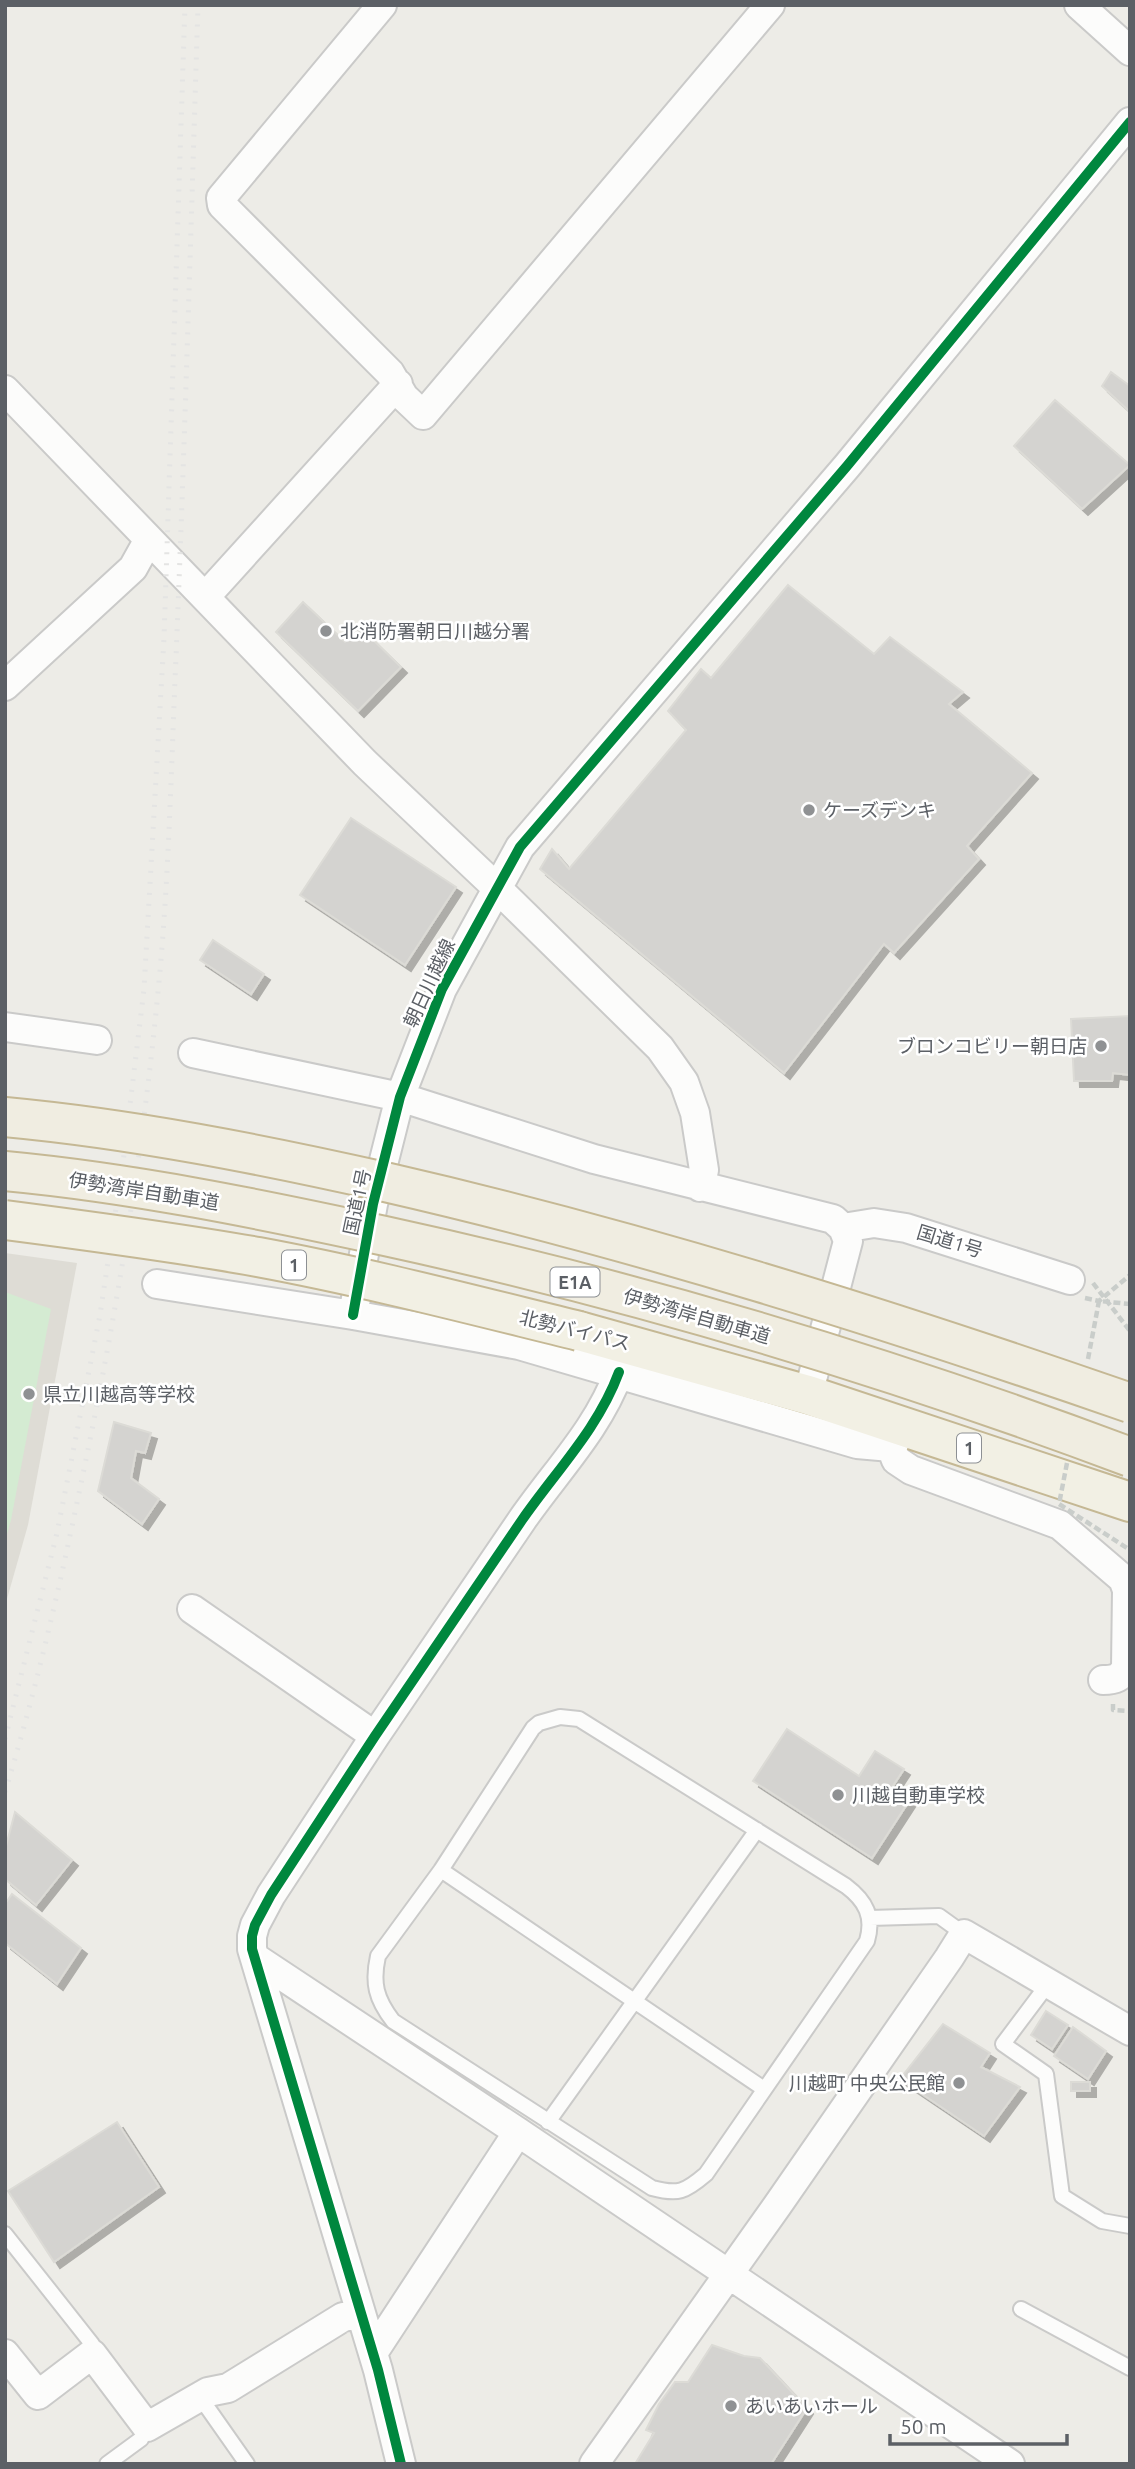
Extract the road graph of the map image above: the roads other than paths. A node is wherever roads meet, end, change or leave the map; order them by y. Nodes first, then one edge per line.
1 (382, 5) edge
2 (770, 5) edge
3 (1079, 5) edge
4 (1130, 51) edge
5 (1130, 122) edge
6 (398, 384) junction
7 (5, 390) edge
8 (148, 541) junction
9 (206, 596) junction
10 (5, 686) edge
11 (498, 888) junction
12 (5, 1027) edge
13 (97, 1040) dead end
14 (193, 1054) dead end
15 (400, 1097) junction
16 (5, 1117) edge
17 (5, 1171) edge
18 (700, 1187) junction
19 (5, 1220) edge
20 (843, 1228) junction
21 (1081, 1281) road end
22 (157, 1284) dead end
23 (352, 1315) junction
24 (618, 1372) junction
25 (808, 1395) junction
26 (1130, 1404) edge
27 (899, 1436) junction
28 (1130, 1457) edge
29 (1130, 1502) edge
30 (192, 1609) dead end
31 (1109, 1680) road end
32 (375, 1736) junction
33 (757, 1830) junction
34 (441, 1870) junction
35 (870, 1918) junction
36 (964, 1934) junction
37 (257, 1959) junction
38 (1048, 1984) junction
39 (635, 2000) junction
40 (1130, 2031) edge
41 (764, 2090) junction
42 (548, 2122) junction
43 (519, 2132) junction
44 (1130, 2226) edge
45 (5, 2234) edge
46 (727, 2274) junction
47 (1021, 2309) dead end
48 (361, 2314) junction
49 (373, 2353) junction
50 (5, 2354) edge
51 (92, 2354) junction
52 (1130, 2368) edge
53 (200, 2397) junction
54 (147, 2427) junction
55 (107, 2464) edge
56 (247, 2464) edge
57 (401, 2464) edge
58 (594, 2464) edge
59 (1010, 2464) edge

1 - 6 street
2 - 6 street
3 - 4 street
5 - 11 street, 朝日川越線
6 - 9 street
7 - 8 street
8 - 9 street
8 - 10 street
9 - 11 street
11 - 15 street, 朝日川越線
11 - 18 street
12 - 13 street
14 - 15 street
15 - 18 street
15 - 23 street, 国道1号
16 - 26 highway, bridge
17 - 28 highway, 伊勢湾岸自動車道 / E1A, bridge
18 - 20 street
19 - 25 highway, 北勢バイパス / 1, bridge
20 - 21 street, 国道1号
20 - 25 street
22 - 23 street, 1
23 - 24 street, 1
24 - 27 street, 1
24 - 32 street
25 - 27 highway, 北勢バイパス / 1
27 - 29 highway, 北勢バイパス / 1
27 - 31 street
30 - 32 street
32 - 37 street
33 - 34 lane
33 - 35 lane
33 - 39 lane
34 - 39 lane
34 - 42 lane
35 - 36 lane
35 - 41 lane
36 - 38 street
36 - 46 street
37 - 43 street
37 - 48 street
38 - 40 street
38 - 44 lane
39 - 41 lane
39 - 42 lane
41 - 42 lane
43 - 46 street
43 - 49 street
45 - 51 lane
46 - 58 street
46 - 59 street
47 - 52 lane
48 - 49 street
48 - 53 street
49 - 57 street
50 - 51 street
51 - 54 street
53 - 54 street
53 - 56 lane
54 - 55 lane

